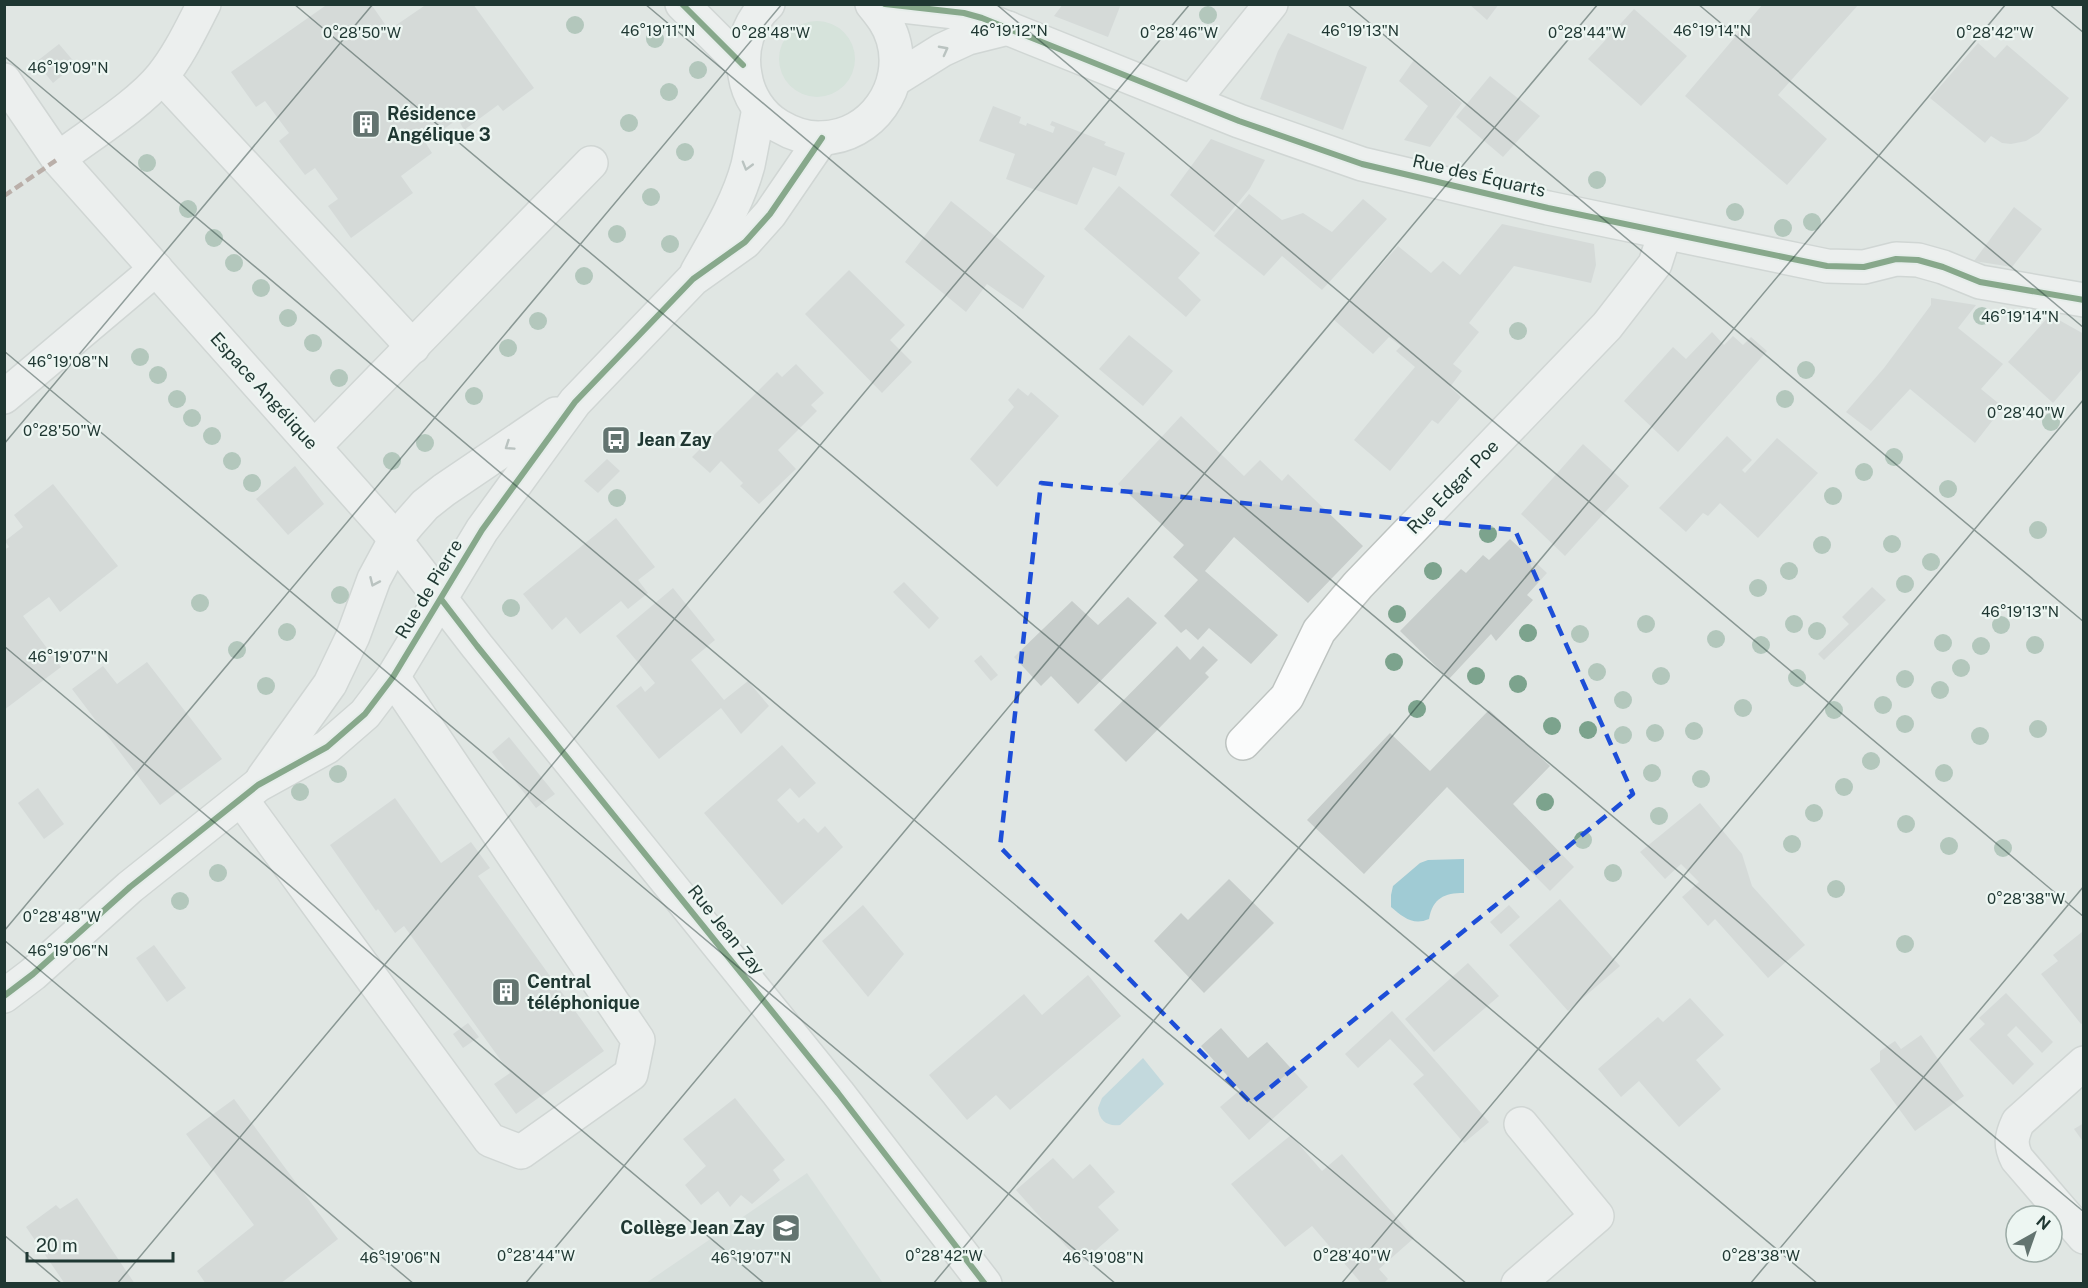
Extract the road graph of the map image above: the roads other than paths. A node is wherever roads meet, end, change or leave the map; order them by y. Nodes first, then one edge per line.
1 (204, 4) edge
2 (682, 4) edge
3 (768, 4) edge
4 (872, 4) edge
5 (885, 4) edge
6 (1271, 4) edge
7 (1008, 28) junction
8 (743, 65) junction
9 (162, 77) junction
10 (4, 80) edge
11 (894, 80) junction
12 (1192, 102) junction
13 (759, 109) junction
14 (822, 138) junction
15 (57, 159) junction
16 (591, 163) dead end
17 (1665, 233) junction
18 (156, 269) junction
19 (693, 279) junction
20 (2084, 300) edge
21 (413, 347) junction
22 (4, 397) edge
23 (574, 402) junction
24 (314, 447) junction
25 (395, 540) junction
26 (441, 599) junction
27 (393, 676) junction
28 (1243, 743) dead end
29 (250, 792) junction
30 (130, 886) junction
31 (4, 967) edge
32 (4, 996) edge
33 (2084, 1063) edge
34 (1521, 1124) dead end
35 (2084, 1237) edge
36 (985, 1284) edge
37 (1518, 1284) edge

1 - 9 street
2 - 8 street
3 - 8 street
4 - 11 street
5 - 7 street, Rue des Équarts
6 - 12 street
11 -> 7 street
7 - 12 street, Rue des Équarts
8 - 13 street
9 - 15 street
9 - 21 street
10 - 15 street, Espace Angélique
11 - 14 street
12 - 17 street, Rue des Équarts
13 - 14 street
13 -> 19 street, Rue de Pierre
14 - 19 street, Rue de Pierre
15 - 18 street, Espace Angélique
16 - 21 street
17 - 20 street, Rue des Équarts
17 - 28 street, Rue Edgar Poe
18 - 22 street
18 - 24 street, Espace Angélique
19 - 23 street, Rue de Pierre
21 - 24 street
23 -> 25 street, Rue de Pierre
23 - 26 street, Rue de Pierre
24 - 25 street, Espace Angélique
25 - 26 street, Rue Jean Zay
25 -> 29 street, Rue de Pierre
26 - 27 street, Rue de Pierre
26 - 36 street, Rue Jean Zay
27 - 29 street, Rue de Pierre
27 - 29 street
29 - 30 street, Rue de Pierre
30 - 31 street, Rue de Pierre
30 - 32 street, Rue de Pierre
33 - 35 street
34 - 37 street

